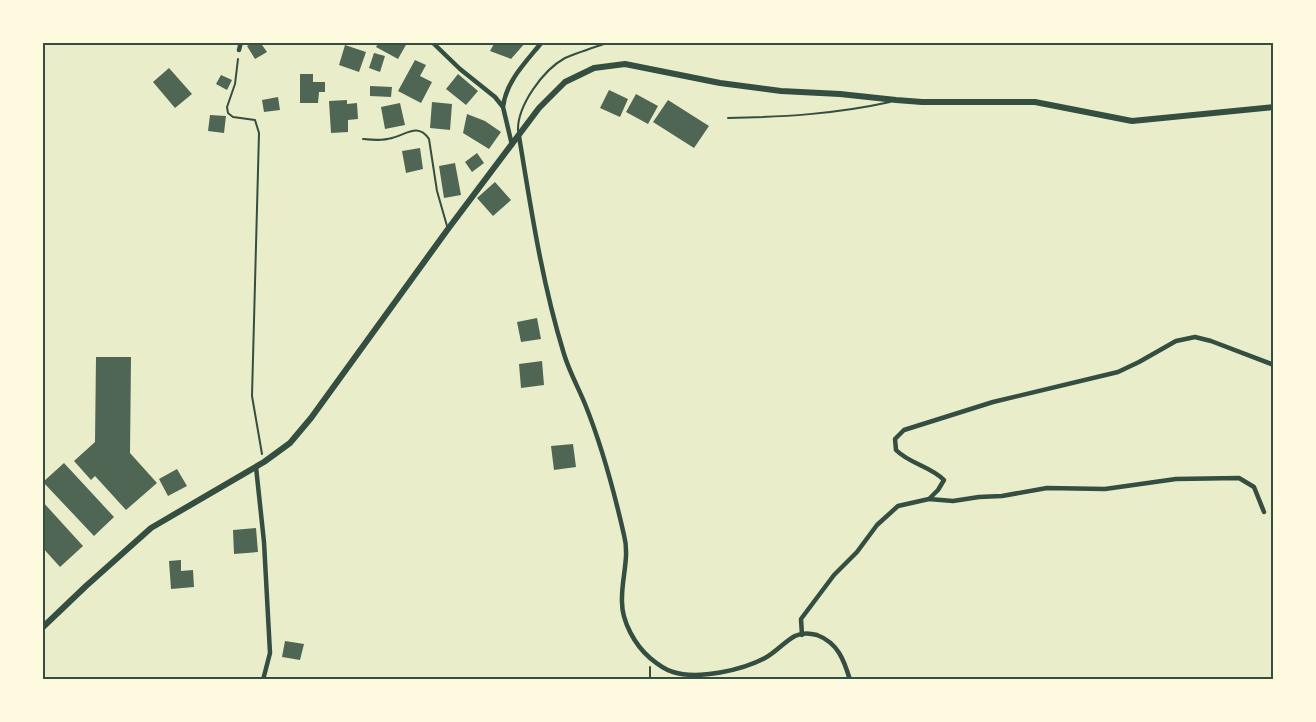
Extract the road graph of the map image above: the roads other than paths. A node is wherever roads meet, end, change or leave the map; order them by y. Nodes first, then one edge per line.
1 (241, 42) edge
2 (432, 42) edge
3 (542, 42) edge
4 (610, 42) edge
5 (239, 50) road end
6 (896, 100) junction
7 (503, 107) junction
8 (1274, 107) edge
9 (728, 118) dead end
10 (519, 136) junction
11 (363, 138) dead end
12 (512, 145) junction
13 (448, 229) junction
14 (1274, 365) edge
15 (256, 467) junction
16 (929, 499) junction
17 (1264, 512) dead end
18 (42, 628) edge
19 (801, 635) junction
20 (263, 680) edge
21 (850, 680) edge

1 - 5 street
2 - 7 street
3 - 7 street
4 - 10 lane
6 - 8 street
6 - 9 lane
6 - 10 street
7 - 12 street
10 - 12 street
10 - 19 street
11 - 13 lane
12 - 13 street
13 - 15 street
14 - 16 street
15 - 18 street
15 - 20 street
16 - 17 street
16 - 19 street
19 - 21 street

